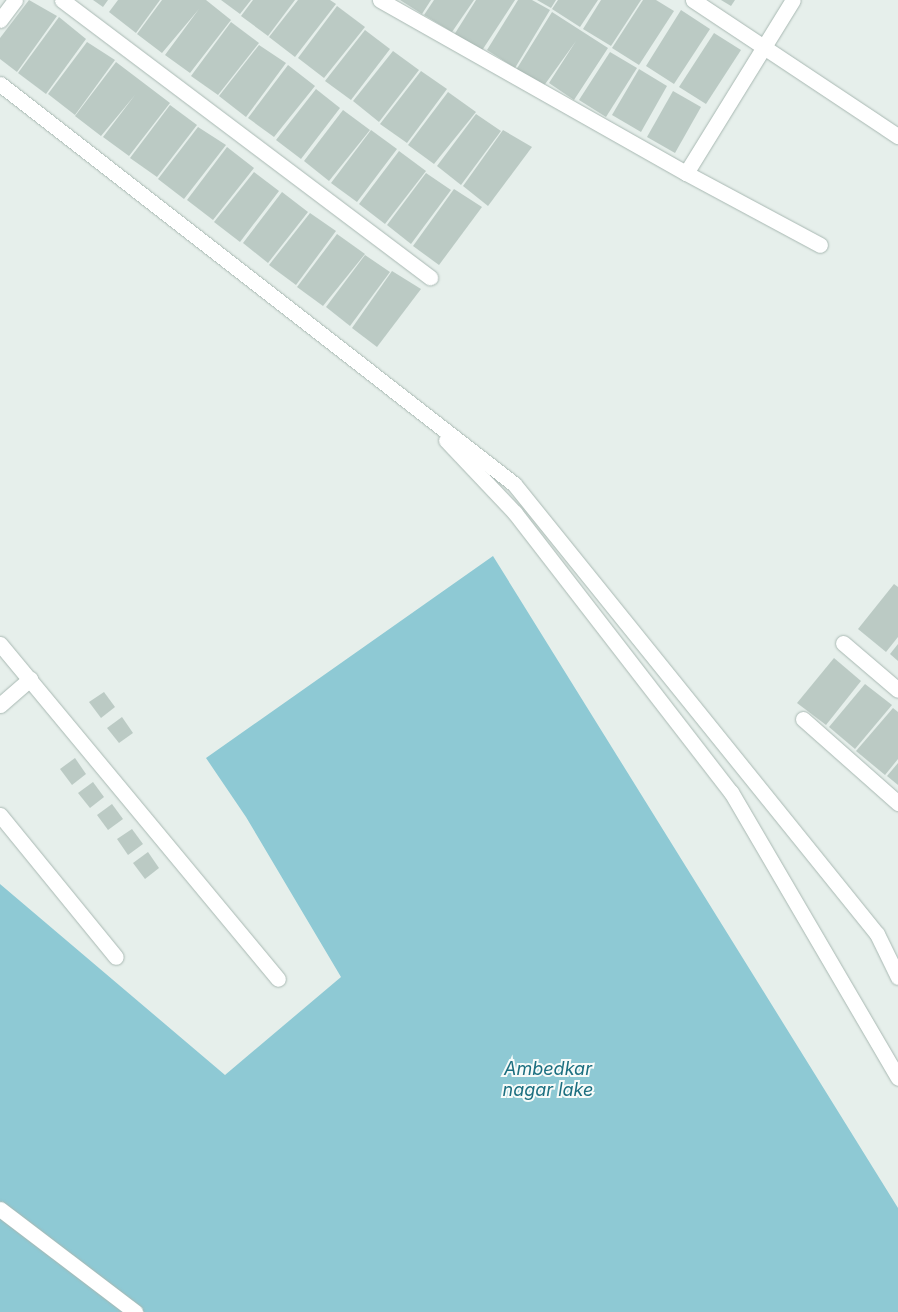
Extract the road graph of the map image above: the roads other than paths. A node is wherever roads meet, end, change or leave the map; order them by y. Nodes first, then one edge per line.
1 (15, 0) edge
2 (62, 0) edge
3 (380, 0) edge
4 (692, 0) edge
5 (793, 0) edge
6 (0, 20) edge
7 (765, 45) junction
8 (0, 84) edge
9 (898, 136) edge
10 (686, 173) junction
11 (820, 244) dead end
12 (430, 277) dead end
13 (420, 412) junction
14 (843, 643) dead end
15 (0, 644) edge
16 (30, 679) junction
17 (898, 690) edge
18 (0, 705) edge
19 (803, 719) dead end
20 (898, 803) edge
21 (0, 814) edge
22 (116, 957) dead end
23 (898, 977) edge
24 (278, 979) dead end
25 (898, 1078) edge
26 (0, 1210) edge
27 (135, 1312) edge

1 - 6 street
2 - 12 street
3 - 10 street
4 - 7 street
5 - 7 street
7 - 9 street
7 - 10 street
8 - 13 street
10 - 11 street
13 - 23 street
13 - 25 street
14 - 17 street
15 - 16 street
16 - 18 street
16 - 24 street
19 - 20 street
21 - 22 street
26 - 27 street

